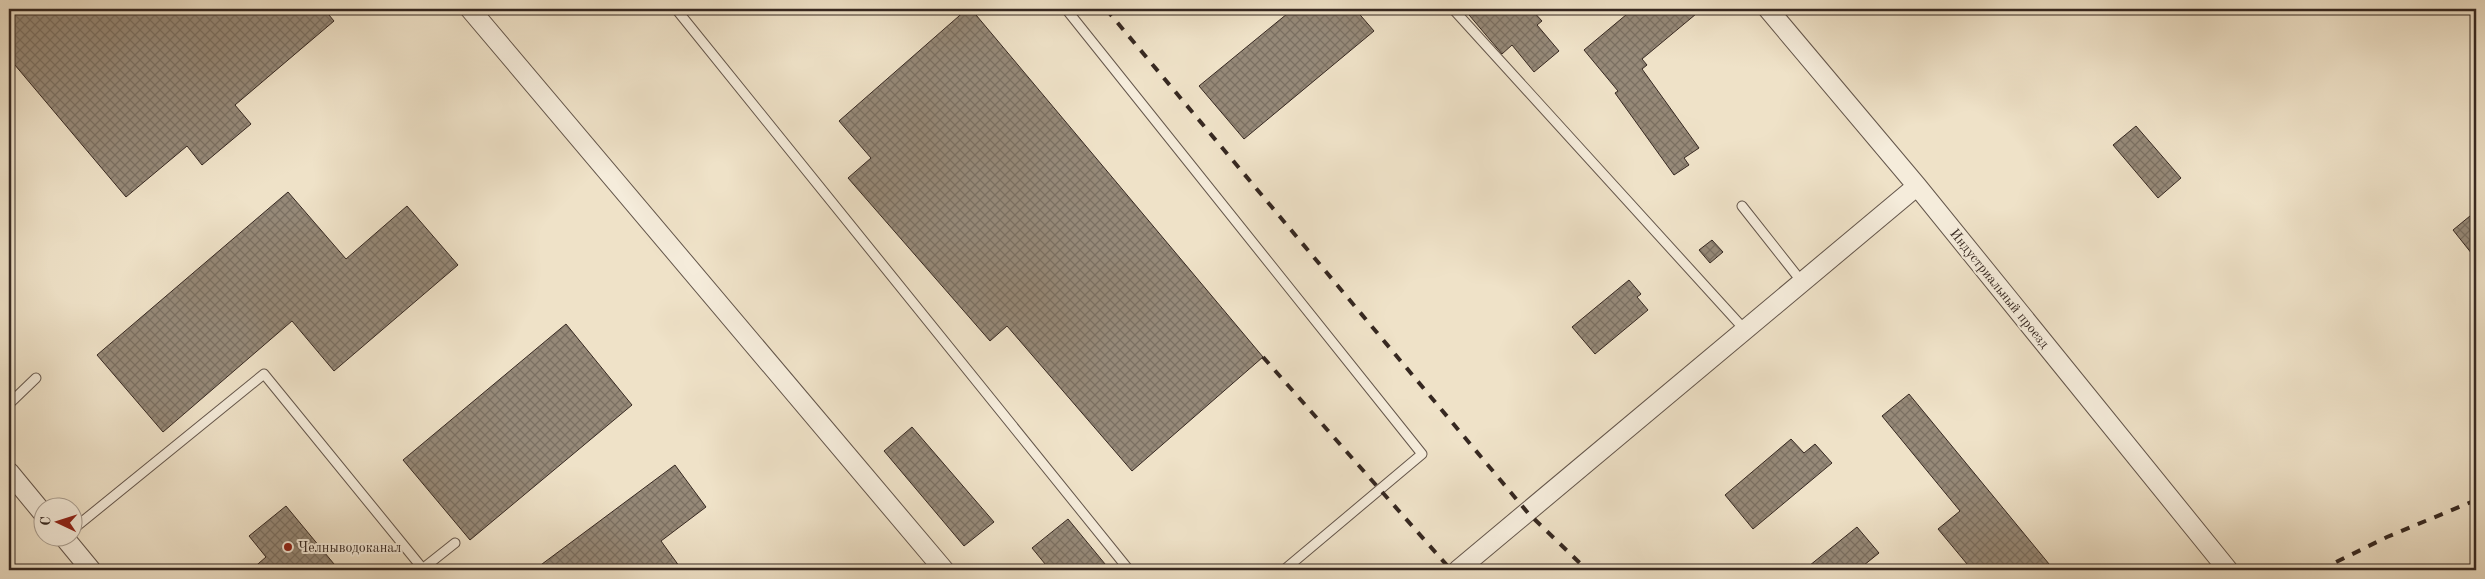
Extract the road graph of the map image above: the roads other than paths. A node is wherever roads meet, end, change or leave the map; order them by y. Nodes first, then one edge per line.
1 (472, 9) edge
2 (676, 9) edge
3 (1066, 9) edge
4 (1453, 9) edge
5 (1768, 9) edge
6 (1917, 186) junction
7 (1742, 206) dead end
8 (1802, 282) junction
9 (1745, 330) junction
10 (36, 378) dead end
11 (9, 404) edge
12 (9, 472) edge
13 (32, 500) edge
14 (82, 522) edge
15 (455, 543) dead end
16 (71, 546) edge
17 (91, 570) edge
18 (422, 570) edge
19 (944, 570) edge
20 (1130, 570) edge
21 (1284, 570) edge
22 (1458, 570) edge
23 (2228, 570) edge

1 - 19 street
2 - 20 lane
3 - 21 lane
4 - 9 lane
5 - 6 street, Индустриальный проезд
6 - 8 street
6 - 23 street, Индустриальный проезд
7 - 8 lane
8 - 9 street
9 - 22 street
10 - 11 lane
12 - 13 street
14 - 18 lane
15 - 18 lane
16 - 17 street

